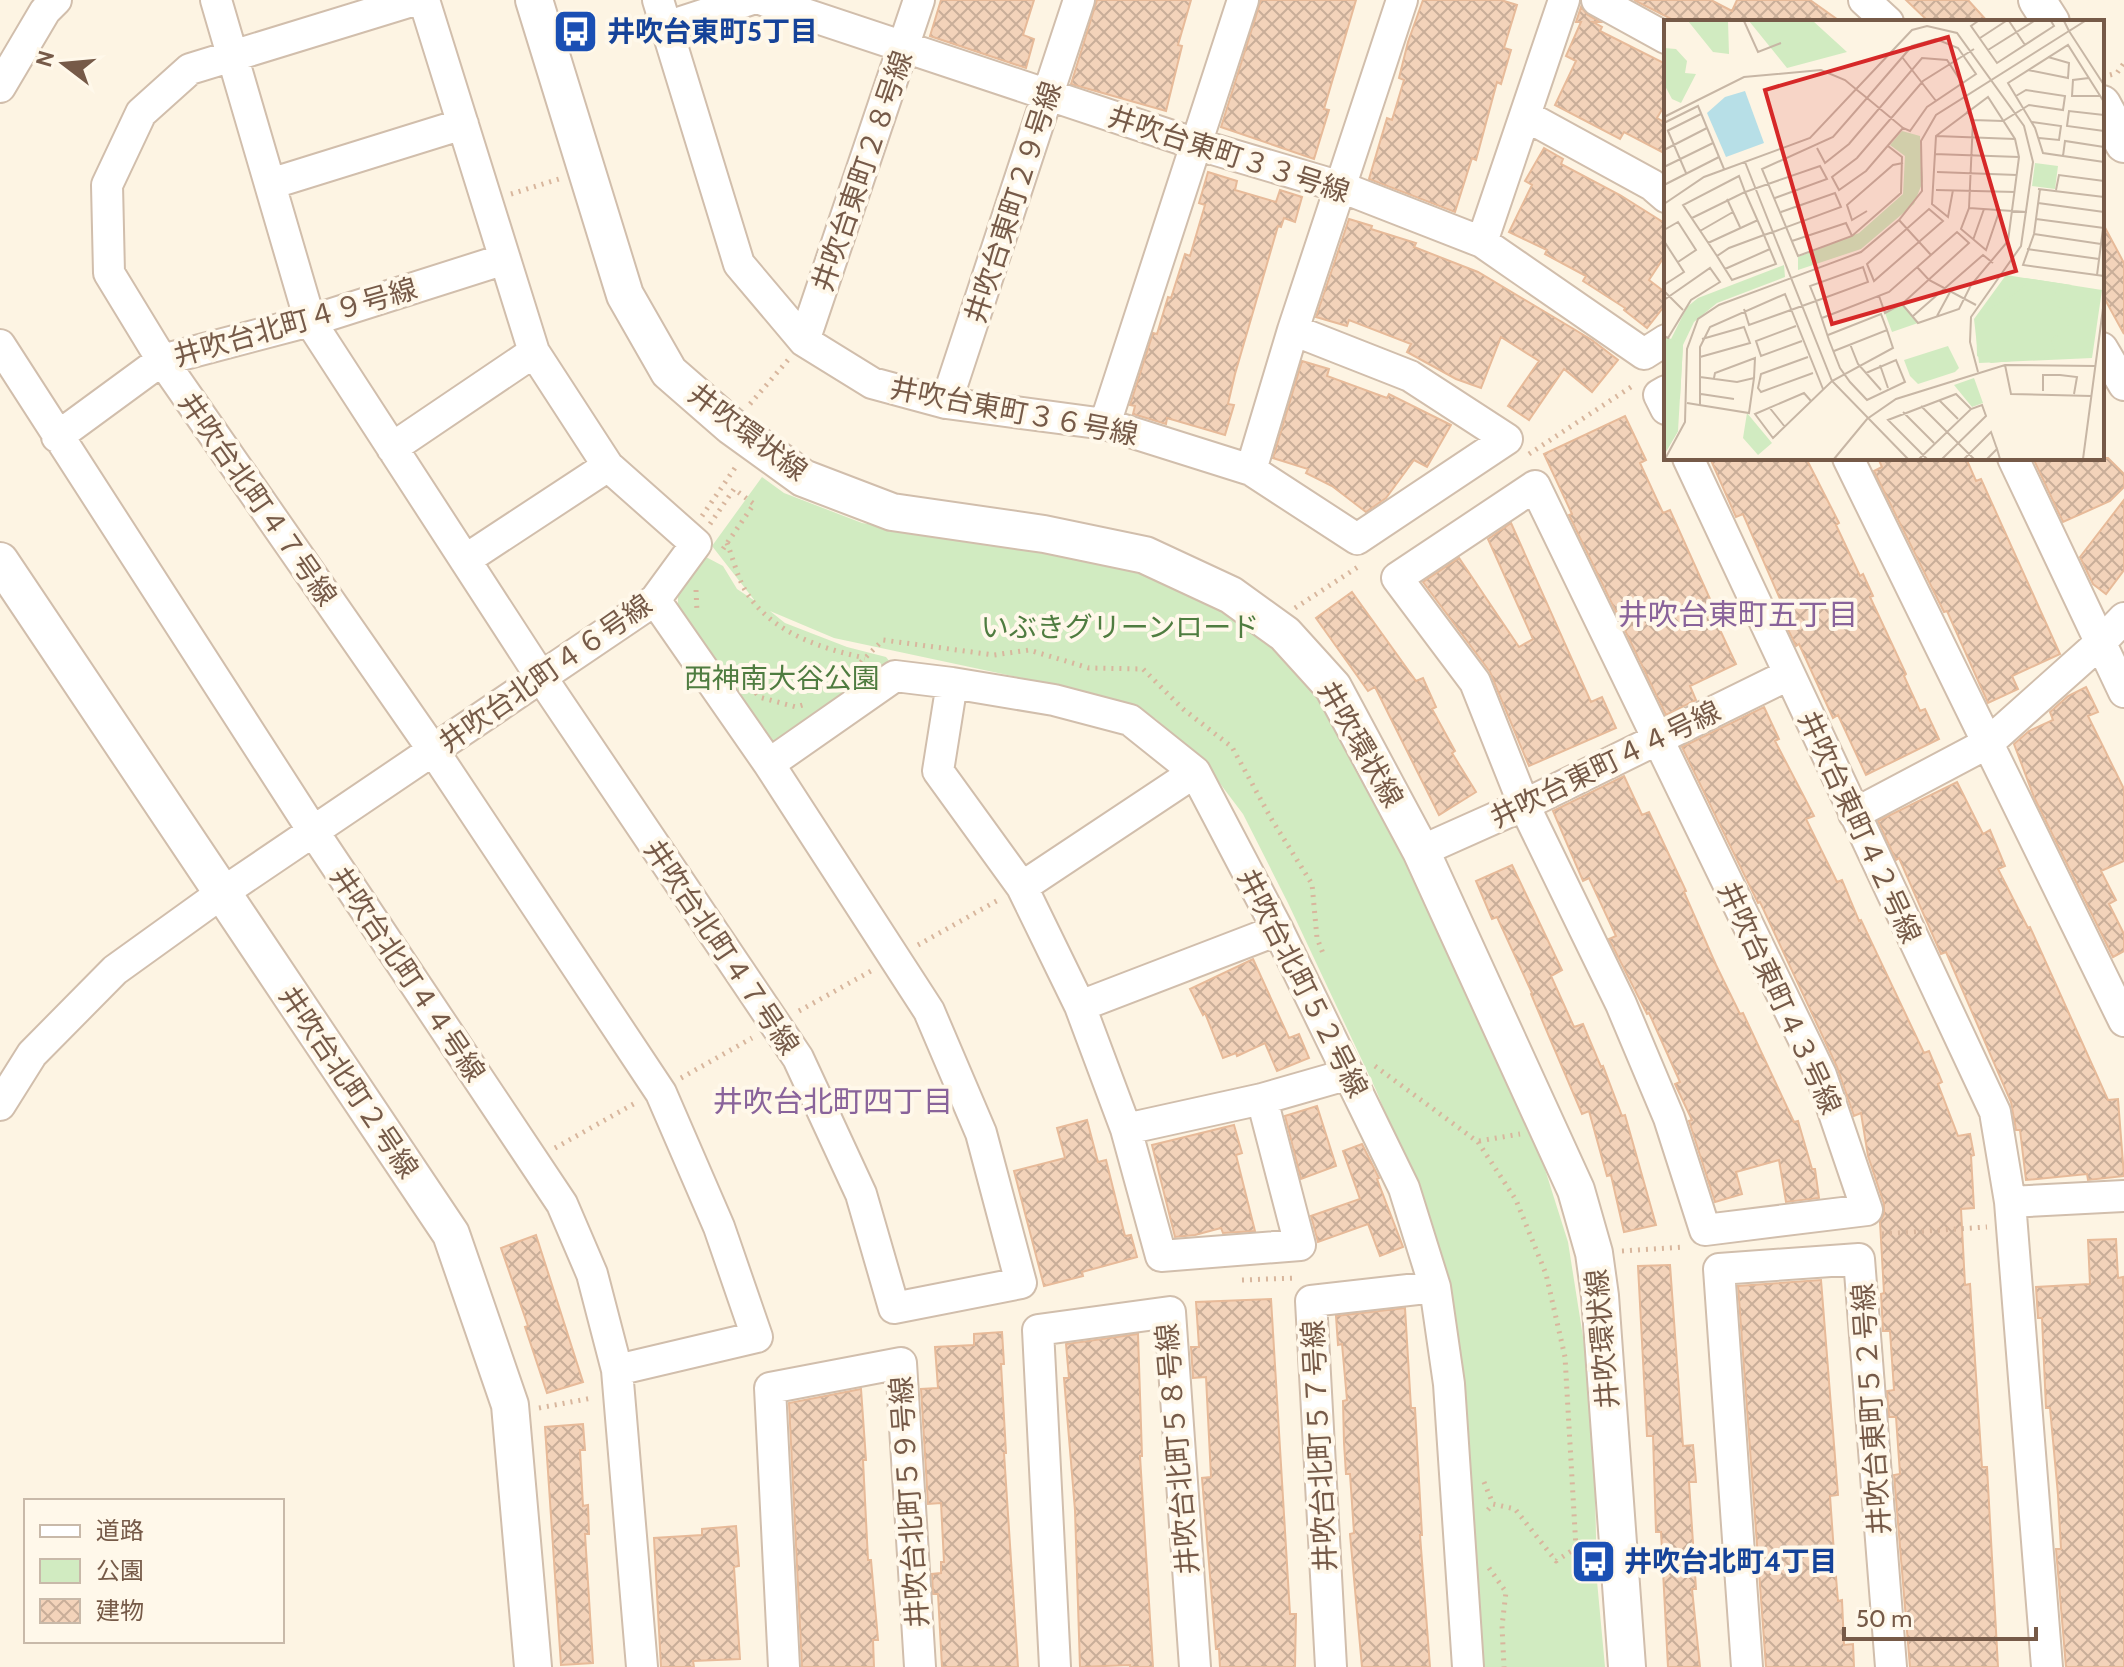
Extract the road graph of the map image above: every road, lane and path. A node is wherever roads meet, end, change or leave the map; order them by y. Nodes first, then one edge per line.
1 (56, 0) edge
2 (216, 0) edge
3 (415, 0) edge
4 (424, 0) edge
5 (534, 0) edge
6 (749, 0) edge
7 (763, 0) edge
8 (919, 0) edge
9 (1079, 0) edge
10 (1243, 0) edge
11 (1402, 0) edge
12 (1564, 0) edge
13 (1597, 0) edge
14 (1864, 0) edge
15 (2037, 0) edge
16 (662, 13) edge
17 (1886, 20) edge
18 (2050, 20) edge
19 (1664, 37) edge
20 (905, 46) junction
21 (232, 56) junction
22 (2124, 63) edge
23 (2104, 78) edge
24 (0, 87) edge
25 (1048, 96) junction
26 (2104, 108) edge
27 (1526, 116) junction
28 (463, 124) junction
29 (1196, 144) junction
30 (2124, 144) edge
31 (586, 170) junction
32 (270, 184) junction
33 (1341, 187) junction
34 (1664, 195) edge
35 (487, 202) junction
36 (1482, 242) junction
37 (505, 259) junction
38 (310, 321) junction
39 (1293, 330) junction
40 (804, 341) junction
41 (1664, 341) edge
42 (0, 345) edge
43 (2104, 351) edge
44 (534, 352) junction
45 (162, 360) junction
46 (2124, 385) edge
47 (946, 403) junction
48 (1105, 424) junction
49 (742, 434) junction
50 (57, 437) junction
51 (392, 448) junction
52 (1689, 460) edge
53 (1849, 460) edge
54 (2014, 460) edge
55 (608, 466) junction
56 (1251, 470) junction
57 (727, 542) junction
58 (701, 545) junction
59 (465, 560) junction
60 (0, 561) edge
61 (696, 588) dead end
62 (655, 600) junction
63 (2124, 618) edge
64 (698, 624) dead end
65 (2100, 643) junction
66 (865, 658) junction
67 (1788, 675) junction
68 (541, 677) junction
69 (845, 678) dead end
70 (952, 683) junction
71 (749, 684) dead end
72 (2124, 692) edge
73 (810, 703) dead end
74 (1657, 738) junction
75 (1988, 743) junction
76 (433, 750) junction
77 (769, 764) junction
78 (1195, 772) junction
79 (1524, 805) junction
80 (1854, 814) junction
81 (313, 831) junction
82 (1421, 851) junction
83 (1022, 887) junction
84 (222, 893) junction
85 (1278, 930) junction
86 (895, 958) junction
87 (1329, 966) dead end
88 (1080, 1006) junction
89 (2124, 1021) edge
90 (775, 1025) junction
91 (1360, 1068) junction
92 (659, 1090) junction
93 (1262, 1099) junction
94 (0, 1105) edge
95 (1126, 1129) junction
96 (1548, 1129) junction
97 (1478, 1142) junction
98 (533, 1160) junction
99 (2124, 1196) edge
100 (2010, 1202) junction
101 (1435, 1287) junction
102 (618, 1381) junction
103 (511, 1414) junction
104 (1481, 1519) dead end
105 (1487, 1564) dead end
106 (533, 1667) edge
107 (642, 1667) edge
108 (784, 1667) edge
109 (920, 1667) edge
110 (1055, 1667) edge
111 (1195, 1667) edge
112 (1331, 1667) edge
113 (1468, 1667) edge
114 (1504, 1667) edge
115 (1627, 1667) edge
116 (1747, 1667) edge
117 (1891, 1667) edge
118 (2047, 1667) edge

1 - 24 street
2 - 21 street, 井吹台北町４７号線
3 - 21 street, 井吹台北町４７号線
4 - 28 street
5 - 31 street, 井吹環状線
6 - 16 street
7 - 20 street, 井吹台東町３３号線
8 - 20 street, 井吹台東町２８号線
9 - 25 street, 井吹台東町２９号線
10 - 29 street
11 - 33 street
12 - 27 street
13 - 19 street
14 - 17 street
15 - 18 street
16 - 40 street, 井吹台東町３６号線
20 - 25 street, 井吹台東町３３号線
20 - 40 street, 井吹台東町２８号線
21 - 32 street, 井吹台北町４７号線
21 - 45 street, 井吹台北町４７号線
22 - 23 path
25 - 29 street, 井吹台東町３３号線
25 - 47 street, 井吹台東町２９号線
26 - 30 street
27 - 34 street
27 - 36 street
28 - 32 street
28 - 35 street
29 - 33 street, 井吹台東町３３号線
29 - 48 street
31 - 35 path
31 - 49 street, 井吹環状線
32 - 38 street, 井吹台北町４７号線
33 - 36 street, 井吹台東町３３号線
33 - 39 street
35 - 37 street
36 - 41 street, 井吹台東町３３号線
37 - 38 street, 井吹台北町４９号線
37 - 44 street
38 - 45 street, 井吹台北町４９号線
38 - 51 street, 井吹台北町４７号線
39 - 56 street
39 - 56 street, 井吹台東町３６号線
40 - 47 street, 井吹台東町３６号線
40 - 49 path
42 - 50 street, 井吹台北町４４号線
43 - 46 street
44 - 51 street
44 - 55 street
45 - 50 street, 井吹台北町４９号線
45 - 76 street, 井吹台北町４７号線
47 - 48 street, 井吹台東町３６号線
48 - 56 street, 井吹台東町３６号線
49 - 58 path
49 - 82 street, 井吹環状線
50 - 81 street, 井吹台北町４４号線
51 - 59 street, 井吹台北町４７号線
52 - 67 street, 井吹台東町４２号線
53 - 75 street
54 - 65 street
55 - 58 street
55 - 59 street
57 - 58 path
57 - 58 path
57 - 66 path
58 - 62 street, 井吹台北町４６号線
59 - 68 street, 井吹台北町４７号線
60 - 84 street, 井吹台北町２号線
61 - 64 path
62 - 68 street, 井吹台北町４６号線
62 - 77 street, 井吹台北町４７号線
63 - 65 street
65 - 72 street
65 - 75 street
66 - 69 path
66 - 87 path
67 - 74 street, 井吹台東町４４号線
67 - 80 street, 井吹台東町４２号線
68 - 76 street, 井吹台北町４６号線
68 - 90 street, 井吹台北町４７号線
70 - 77 street, 井吹台北町５２号線
70 - 78 street, 井吹台北町５２号線
70 - 83 street
71 - 73 path
74 - 79 street, 井吹台東町４４号線
74 - 79 street, 井吹台東町４３号線
74 - 79 street, 井吹台東町４３号線
75 - 80 street
75 - 89 street
76 - 81 street, 井吹台北町４６号線
76 - 92 street, 井吹台北町４７号線
77 - 86 street, 井吹台北町４７号線
78 - 83 street
78 - 85 street, 井吹台北町５２号線
79 - 82 street, 井吹台東町４４号線
80 - 100 street, 井吹台東町４２号線
81 - 84 street, 井吹台北町４６号線
81 - 98 street, 井吹台北町４４号線
82 - 96 street, 井吹環状線
83 - 86 path
83 - 88 street
84 - 94 street, 井吹台北町４６号線
84 - 103 street, 井吹台北町２号線
85 - 88 street
85 - 91 street, 井吹台北町５２号線
86 - 90 path
86 - 90 street, 井吹台北町４７号線
88 - 95 street
90 - 92 path
91 - 93 street
91 - 97 path
91 - 101 street, 井吹台北町５２号線
92 - 98 path
92 - 102 street, 井吹台北町４７号線
93 - 95 street
93 - 95 street
96 - 97 path
96 - 115 street, 井吹環状線
97 - 104 path
98 - 102 street, 井吹台北町４４号線
99 - 100 street
100 - 118 street, 井吹台東町４２号線
101 - 112 street, 井吹台北町５７号線
101 - 113 street, 井吹台北町５２号線
102 - 103 path
102 - 107 street, 井吹台北町４４号線
103 - 106 street, 井吹台北町２号線
105 - 114 path
108 - 109 street, 井吹台北町５９号線
110 - 111 street, 井吹台北町５８号線
116 - 117 street, 井吹台東町５２号線

